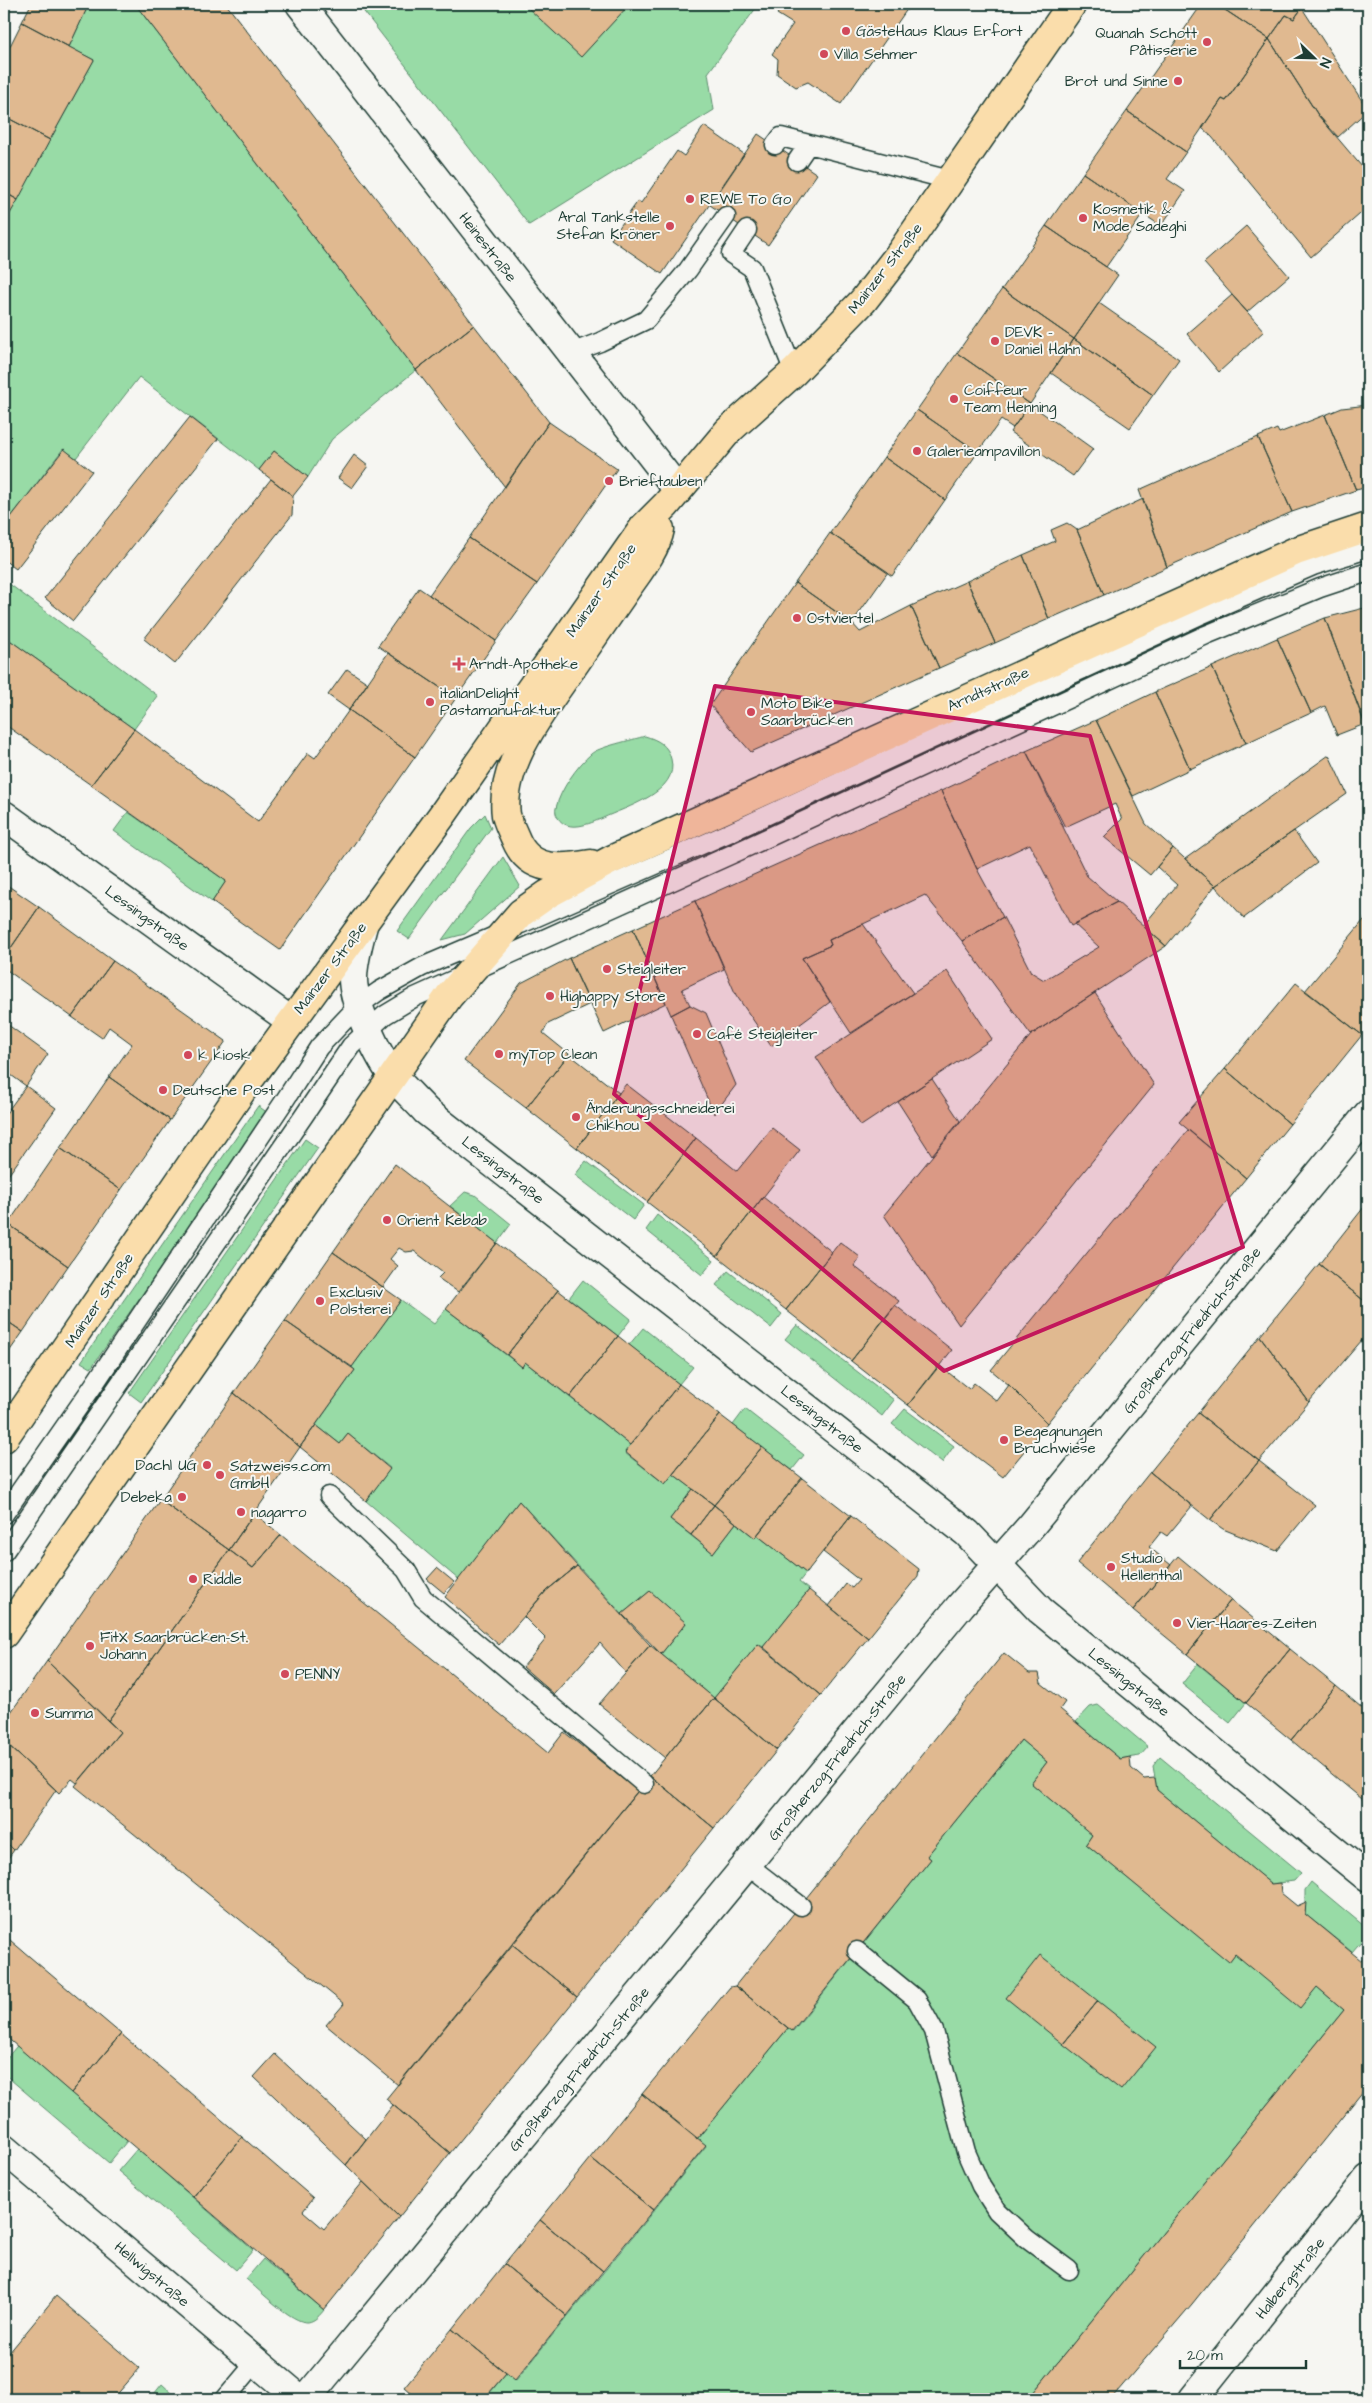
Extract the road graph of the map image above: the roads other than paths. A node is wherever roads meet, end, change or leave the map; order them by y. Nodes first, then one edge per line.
1 (300, 4) edge
2 (1072, 4) edge
3 (775, 145) dead end
4 (808, 145) junction
5 (797, 161) dead end
6 (950, 180) junction
7 (726, 216) dead end
8 (747, 230) dead end
9 (710, 240) junction
10 (731, 254) junction
11 (571, 353) junction
12 (794, 372) junction
13 (672, 497) junction
14 (1368, 527) edge
15 (1368, 549) edge
16 (1368, 572) edge
17 (4, 814) edge
18 (611, 860) junction
19 (565, 869) joint
20 (364, 922) junction
21 (504, 932) junction
22 (468, 973) junction
23 (363, 1017) junction
24 (291, 1020) junction
25 (393, 1076) junction
26 (1368, 1114) edge
27 (4, 1438) edge
28 (329, 1496) dead end
29 (4, 1514) edge
30 (4, 1552) edge
31 (998, 1563) junction
32 (4, 1634) edge
33 (644, 1784) dead end
34 (748, 1865) junction
35 (1368, 1878) edge
36 (801, 1906) dead end
37 (857, 1951) dead end
38 (4, 2149) edge
39 (1368, 2179) edge
40 (1069, 2270) dead end
41 (256, 2362) junction
42 (225, 2399) edge
43 (300, 2399) edge
44 (306, 2399) edge
45 (1193, 2399) edge

1 - 11 street, Heinestraße
2 - 6 main road, Mainzer Straße
3 - 4 lane
4 - 5 lane
4 - 6 lane
6 - 12 main road, Mainzer Straße
7 - 9 lane
8 - 10 lane
9 - 10 lane
9 - 11 lane
10 - 12 lane
11 - 13 street, Heinestraße
12 - 13 main road, Mainzer Straße
13 - 19 main road, Mainzer Straße
13 - 20 main road, Mainzer Straße
14 - 18 main road, Arndtstraße
15 - 21 lane
16 - 22 lane
17 - 24 street, Lessingstraße
18 - 19 main road, Arndtstraße
18 - 21 main road, Arndtstraße
20 - 23 street, Lessingstraße
20 - 24 main road, Mainzer Straße
21 - 22 main road
21 - 23 lane
22 - 23 lane
22 - 25 main road
23 - 25 street, Lessingstraße
23 - 29 lane
23 - 30 lane
24 - 27 main road, Mainzer Straße
25 - 31 street, Lessingstraße
25 - 32 main road
26 - 31 street, Großherzog-Friedrich-Straße
28 - 33 lane
31 - 34 street, Großherzog-Friedrich-Straße
31 - 35 street, Lessingstraße
34 - 36 lane
34 - 44 street, Großherzog-Friedrich-Straße
37 - 40 lane
38 - 41 street, Hellwigstraße
39 - 45 street, Halbergstraße
41 - 42 lane
41 - 43 street, Hellwigstraße

